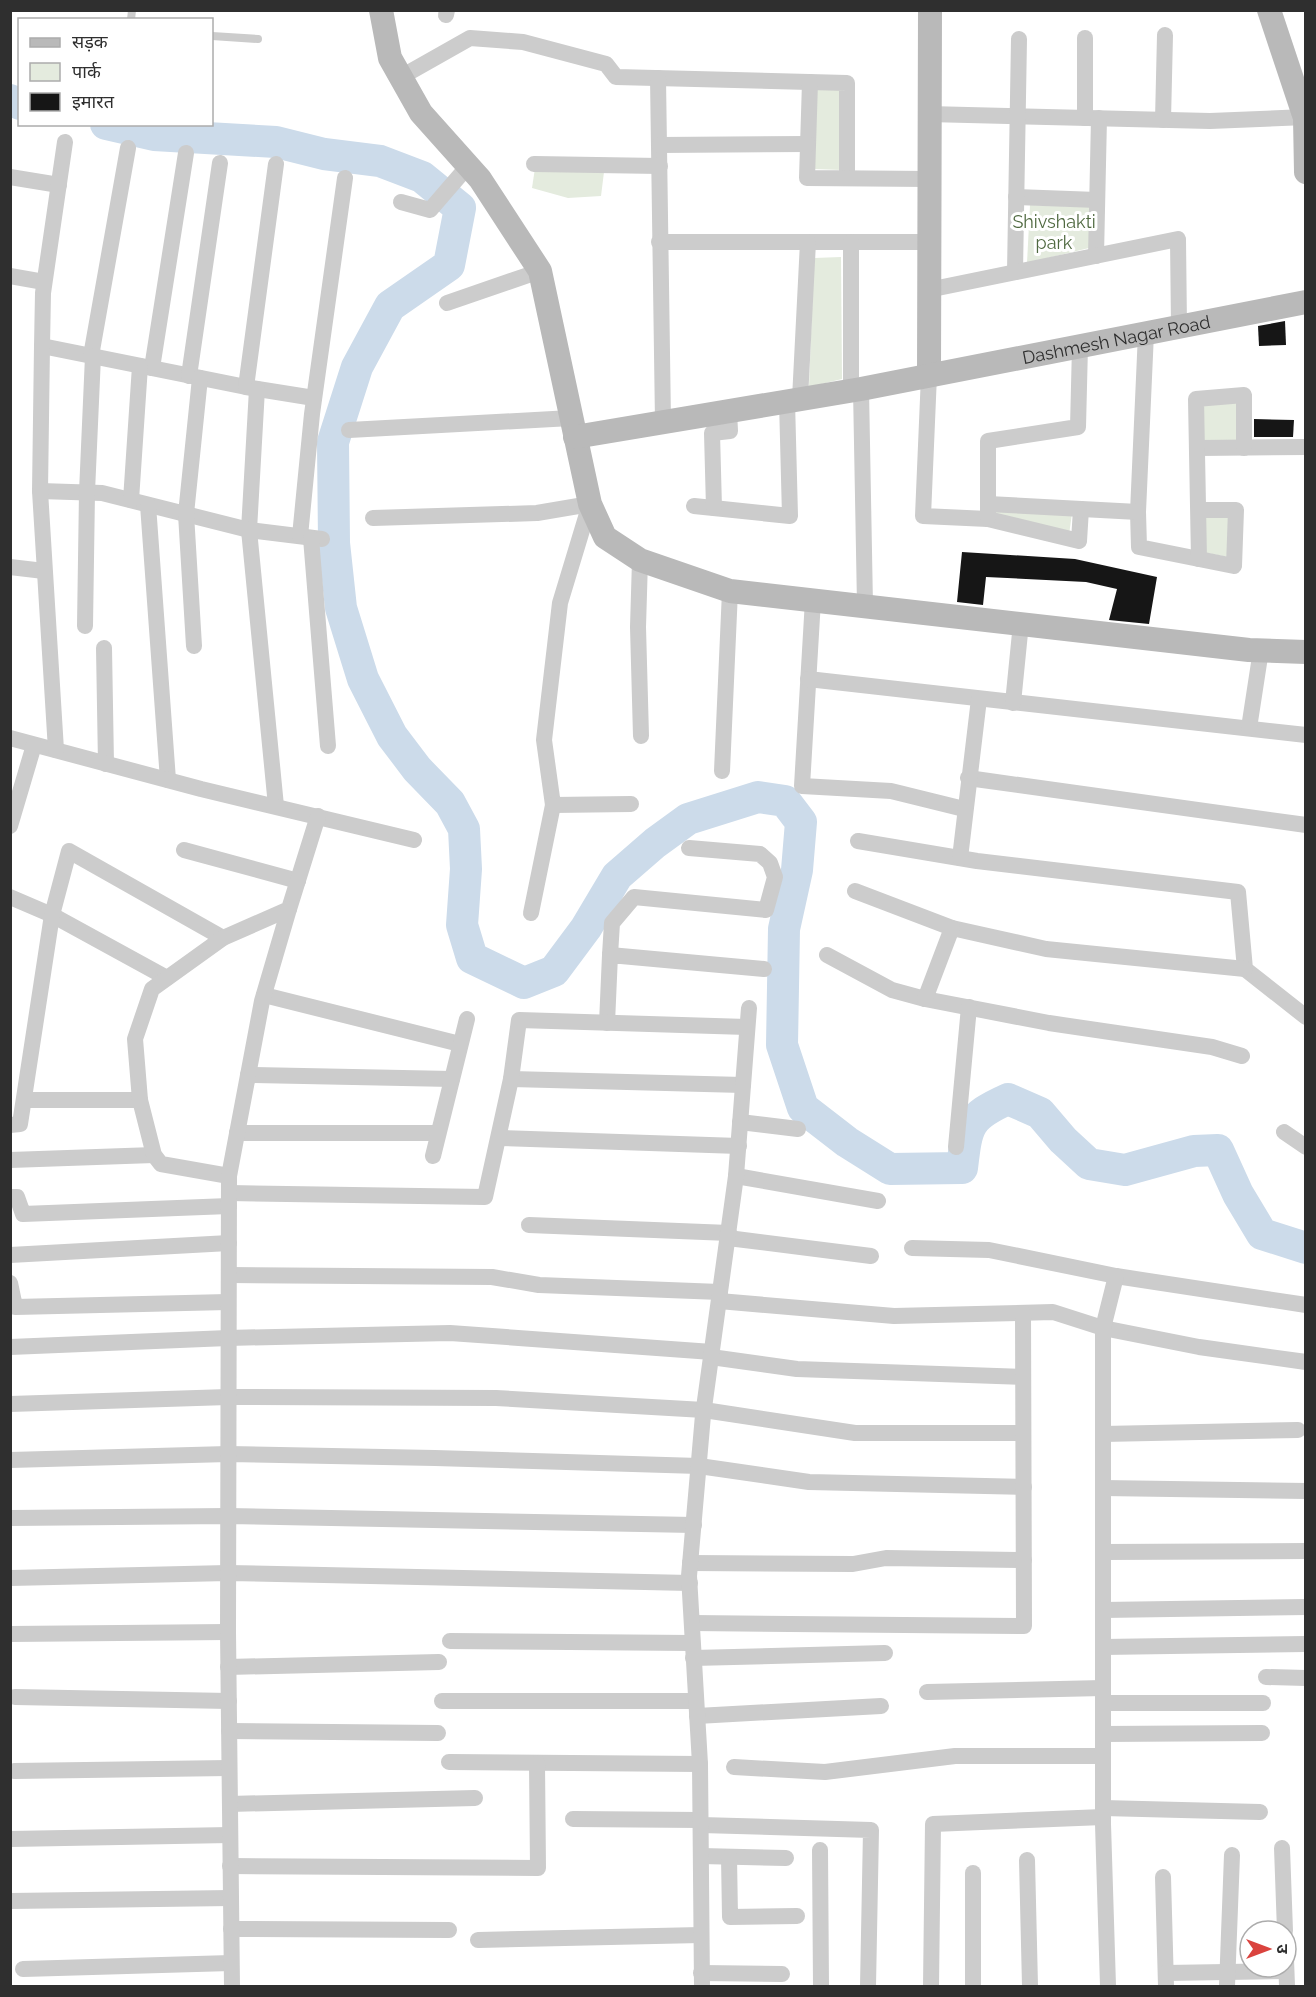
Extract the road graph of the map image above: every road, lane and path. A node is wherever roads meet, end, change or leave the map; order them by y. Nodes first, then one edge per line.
1 (381, 10) edge
2 (930, 10) edge
3 (1269, 10) edge
4 (1165, 35) dead end
5 (213, 36) edge
6 (1085, 38) dead end
7 (258, 39) dead end
8 (1019, 39) dead end
9 (401, 77) junction
10 (658, 78) junction
11 (810, 82) junction
12 (928, 114) junction
13 (1018, 117) junction
14 (1092, 118) junction
15 (1305, 118) edge
16 (1163, 120) junction
17 (65, 142) dead end
18 (808, 144) junction
19 (659, 145) junction
20 (128, 148) dead end
21 (186, 153) dead end
22 (220, 163) dead end
23 (276, 164) dead end
24 (534, 164) dead end
25 (660, 166) junction
26 (1305, 172) edge
27 (462, 174) junction
28 (10, 177) edge
29 (345, 178) dead end
30 (847, 178) junction
31 (928, 179) junction
32 (59, 185) junction
33 (1017, 197) junction
34 (1097, 200) junction
35 (401, 202) dead end
36 (659, 242) junction
37 (808, 242) junction
38 (851, 242) junction
39 (928, 242) junction
40 (1096, 256) junction
41 (540, 271) junction
42 (1015, 272) junction
43 (10, 276) edge
44 (44, 282) junction
45 (928, 290) junction
46 (1305, 302) edge
47 (447, 303) dead end
48 (1179, 326) junction
49 (1146, 333) junction
50 (42, 346) junction
51 (1080, 346) junction
52 (92, 356) junction
53 (146, 367) junction
54 (929, 375) junction
55 (194, 377) junction
56 (252, 388) junction
57 (856, 390) junction
58 (314, 398) junction
59 (794, 400) junction
60 (729, 411) junction
61 (663, 422) junction
62 (573, 428) junction
63 (349, 430) dead end
64 (1305, 447) edge
65 (1199, 448) junction
66 (1244, 448) junction
67 (40, 490) junction
68 (87, 492) junction
69 (131, 500) junction
70 (590, 504) junction
71 (148, 505) junction
72 (694, 506) dead end
73 (714, 508) junction
74 (1081, 509) junction
75 (1199, 510) junction
76 (988, 511) junction
77 (1138, 512) junction
78 (186, 514) junction
79 (373, 518) dead end
80 (249, 530) junction
81 (311, 538) junction
82 (1199, 559) junction
83 (640, 560) junction
84 (10, 567) edge
85 (44, 571) junction
86 (730, 591) junction
87 (813, 600) junction
88 (865, 605) junction
89 (1021, 623) junction
90 (85, 626) dead end
91 (194, 646) dead end
92 (104, 648) dead end
93 (1261, 650) junction
94 (1305, 652) edge
95 (808, 679) junction
96 (979, 699) junction
97 (1013, 703) junction
98 (1249, 728) junction
99 (1305, 735) edge
100 (641, 736) dead end
101 (10, 738) edge
102 (34, 745) junction
103 (328, 746) dead end
104 (56, 750) junction
105 (106, 764) junction
106 (722, 771) dead end
107 (968, 778) junction
108 (168, 780) junction
109 (631, 804) dead end
110 (553, 805) junction
111 (276, 806) junction
112 (964, 809) junction
113 (318, 816) junction
114 (1305, 825) edge
115 (10, 826) edge
116 (414, 840) dead end
117 (858, 841) dead end
118 (689, 848) dead end
119 (184, 850) dead end
120 (960, 858) junction
121 (298, 881) junction
122 (855, 891) dead end
123 (10, 897) edge
124 (289, 909) junction
125 (531, 913) dead end
126 (52, 915) junction
127 (952, 928) junction
128 (223, 938) junction
129 (609, 955) junction
130 (827, 955) dead end
131 (764, 969) dead end
132 (1245, 969) junction
133 (167, 978) junction
134 (264, 995) junction
135 (926, 999) junction
136 (969, 1007) junction
137 (749, 1008) dead end
138 (1305, 1017) edge
139 (467, 1019) dead end
140 (607, 1023) junction
141 (747, 1027) junction
142 (460, 1044) junction
143 (1242, 1056) dead end
144 (248, 1074) junction
145 (452, 1079) junction
146 (511, 1079) junction
147 (743, 1085) junction
148 (24, 1100) junction
149 (140, 1100) junction
150 (740, 1122) junction
151 (10, 1125) edge
152 (798, 1129) dead end
153 (1284, 1132) dead end
154 (237, 1133) junction
155 (438, 1133) junction
156 (499, 1138) junction
157 (739, 1146) junction
158 (1305, 1147) edge
159 (956, 1148) dead end
160 (154, 1155) junction
161 (433, 1156) dead end
162 (10, 1160) edge
163 (229, 1176) junction
164 (736, 1176) junction
165 (10, 1197) edge
166 (229, 1199) junction
167 (878, 1201) dead end
168 (529, 1225) dead end
169 (728, 1235) junction
170 (229, 1243) junction
171 (912, 1248) dead end
172 (10, 1255) edge
173 (871, 1257) dead end
174 (229, 1275) junction
175 (1116, 1276) junction
176 (10, 1284) edge
177 (720, 1296) junction
178 (228, 1302) junction
179 (1305, 1305) edge
180 (1023, 1313) junction
181 (1103, 1328) junction
182 (228, 1338) junction
183 (10, 1347) edge
184 (712, 1354) junction
185 (1305, 1362) edge
186 (1023, 1377) junction
187 (228, 1397) junction
188 (10, 1404) edge
189 (704, 1410) junction
190 (1298, 1430) dead end
191 (1023, 1433) junction
192 (1103, 1434) junction
193 (228, 1454) junction
194 (10, 1460) edge
195 (699, 1466) junction
196 (1024, 1488) junction
197 (1103, 1488) junction
198 (1305, 1491) edge
199 (228, 1516) junction
200 (10, 1518) edge
201 (694, 1525) junction
202 (1305, 1551) edge
203 (1103, 1552) junction
204 (1024, 1560) junction
205 (690, 1563) junction
206 (228, 1573) junction
207 (10, 1578) edge
208 (690, 1583) junction
209 (1305, 1607) edge
210 (1104, 1610) junction
211 (692, 1623) junction
212 (228, 1632) junction
213 (10, 1634) edge
214 (450, 1641) dead end
215 (1305, 1644) edge
216 (1104, 1647) junction
217 (693, 1651) junction
218 (885, 1653) dead end
219 (439, 1662) dead end
220 (228, 1667) junction
221 (1266, 1677) dead end
222 (1305, 1678) edge
223 (927, 1692) dead end
224 (1104, 1695) junction
225 (15, 1697) dead end
226 (229, 1701) junction
227 (442, 1701) dead end
228 (1263, 1703) dead end
229 (881, 1706) dead end
230 (696, 1708) junction
231 (229, 1731) junction
232 (438, 1734) dead end
233 (1104, 1734) junction
234 (1262, 1734) dead end
235 (1104, 1756) junction
236 (448, 1762) dead end
237 (537, 1763) junction
238 (700, 1764) junction
239 (734, 1767) dead end
240 (230, 1768) junction
241 (14, 1771) dead end
242 (475, 1798) dead end
243 (230, 1804) junction
244 (1260, 1812) dead end
245 (1104, 1813) junction
246 (573, 1819) dead end
247 (700, 1823) junction
248 (230, 1835) junction
249 (10, 1839) edge
250 (1282, 1848) dead end
251 (820, 1850) dead end
252 (1232, 1855) dead end
253 (700, 1857) junction
254 (729, 1857) junction
255 (786, 1858) dead end
256 (1027, 1860) dead end
257 (230, 1866) junction
258 (973, 1873) dead end
259 (1163, 1877) dead end
260 (231, 1898) junction
261 (10, 1901) edge
262 (797, 1916) dead end
263 (1285, 1919) edge
264 (231, 1929) junction
265 (448, 1930) dead end
266 (701, 1935) junction
267 (478, 1940) dead end
268 (231, 1964) junction
269 (23, 1969) dead end
270 (782, 1974) dead end
271 (701, 1980) edge
272 (1166, 1980) edge
273 (1227, 1980) edge
274 (232, 1986) edge
275 (820, 1986) edge
276 (868, 1986) edge
277 (931, 1986) edge
278 (973, 1986) edge
279 (1030, 1986) edge
280 (1108, 1986) edge

1 - 9 street
2 - 12 street
3 - 15 street
4 - 16 street
5 - 7 lane
6 - 14 street
8 - 13 street
9 - 10 street
9 - 27 street
10 - 11 street
10 - 19 street
11 - 18 street
11 - 30 street
12 - 13 street
12 - 31 street
13 - 14 street
13 - 33 street
14 - 16 street
14 - 34 street
15 - 16 street
15 - 26 street
17 - 32 street
18 - 19 street
18 - 30 street
19 - 25 street
20 - 52 street
21 - 53 street
22 - 55 street
23 - 56 street
24 - 25 street
25 - 36 street
27 - 35 street
27 - 41 street
28 - 32 street
29 - 58 street
30 - 31 street
31 - 39 street
32 - 44 street
33 - 34 street
33 - 42 street
34 - 40 street
36 - 37 street
36 - 61 street
37 - 38 street
37 - 59 street
38 - 39 street
38 - 57 street
39 - 45 street
40 - 42 street
40 - 48 street
41 - 47 street
41 - 62 street
42 - 45 street
43 - 44 street
44 - 50 street
45 - 54 street
46 - 48 street, Dashmesh Nagar Road
48 - 49 street, Dashmesh Nagar Road
49 - 51 street, Dashmesh Nagar Road
49 - 77 street
50 - 52 street
50 - 67 street
51 - 54 street, Dashmesh Nagar Road
51 - 76 street
52 - 53 street
52 - 68 street
53 - 55 street
53 - 69 street
54 - 57 street, Dashmesh Nagar Road
54 - 76 street
55 - 56 street
55 - 78 street
56 - 58 street
56 - 80 street
57 - 59 street, Dashmesh Nagar Road
57 - 88 street
58 - 81 street
59 - 60 street, Dashmesh Nagar Road
59 - 73 street
60 - 61 street, Dashmesh Nagar Road
60 - 73 street
61 - 62 street, Dashmesh Nagar Road
62 - 63 street
62 - 70 street
64 - 66 street
65 - 66 street
65 - 66 street
65 - 75 street
67 - 68 street
67 - 85 street
68 - 69 street
68 - 90 street
69 - 71 street
70 - 79 street
70 - 83 street
70 - 110 street
71 - 78 street
71 - 108 street
72 - 73 street
74 - 76 street
74 - 76 street
74 - 77 street
75 - 82 street
75 - 82 street
77 - 82 street
78 - 80 street
78 - 91 street
80 - 81 street
80 - 111 street
81 - 103 street
83 - 86 street
83 - 100 street
84 - 85 street
85 - 104 street
86 - 87 street
86 - 106 street
87 - 88 street
87 - 95 street
88 - 89 street
89 - 93 street
89 - 97 street
92 - 105 street
93 - 94 street
93 - 98 street
95 - 96 street
95 - 112 street
96 - 97 street
96 - 107 street
97 - 98 street
98 - 99 street
101 - 102 street
102 - 104 street
102 - 115 street
104 - 105 street
105 - 108 street
107 - 112 street
107 - 114 street
108 - 111 street
109 - 110 street
110 - 125 street
111 - 113 street
112 - 120 street
113 - 116 street
113 - 121 street
117 - 120 street
118 - 129 street
119 - 121 street
120 - 132 street
121 - 124 street
122 - 127 street
123 - 126 street
124 - 128 street
124 - 134 street
126 - 128 street
126 - 133 street
126 - 148 street
127 - 132 street
127 - 135 street
128 - 133 street
129 - 131 street
129 - 140 street
130 - 135 street
132 - 138 street
133 - 149 street
134 - 142 street
134 - 144 street
135 - 136 street
136 - 143 street
136 - 159 street
137 - 141 street
139 - 142 street
140 - 141 street
140 - 146 street
141 - 147 street
142 - 145 street
144 - 145 street
144 - 154 street
145 - 155 street
146 - 147 street
146 - 156 street
147 - 150 street
148 - 149 street
148 - 151 street
149 - 160 street
150 - 152 street
150 - 157 street
153 - 158 street
154 - 155 street
154 - 163 street
155 - 161 street
156 - 157 street
156 - 166 street
157 - 164 street
160 - 162 street
160 - 163 street
163 - 166 street
164 - 167 street
164 - 169 street
165 - 166 street
166 - 170 street
168 - 169 street
169 - 173 street
169 - 177 street
170 - 172 street
170 - 174 street
171 - 175 street
174 - 177 street
174 - 178 street
175 - 179 street
175 - 181 street
176 - 178 street
177 - 180 street
177 - 184 street
178 - 182 street
180 - 181 street
180 - 186 street
181 - 185 street
181 - 192 street
182 - 183 street
182 - 184 street
182 - 187 street
184 - 186 street
184 - 189 street
186 - 191 street
187 - 188 street
187 - 189 street
187 - 193 street
189 - 191 street
189 - 195 street
190 - 192 street
191 - 196 street
192 - 197 street
193 - 194 street
193 - 195 street
193 - 199 street
195 - 196 street
195 - 201 street
196 - 204 street
197 - 198 street
197 - 203 street
199 - 200 street
199 - 201 street
199 - 206 street
201 - 205 street
202 - 203 street
203 - 210 street
204 - 205 street
204 - 211 street
205 - 208 street
206 - 207 street
206 - 208 street
206 - 212 street
208 - 211 street
209 - 210 street
210 - 216 street
211 - 217 street
212 - 213 street
212 - 220 street
214 - 217 street
215 - 216 street
216 - 224 street
217 - 218 street
217 - 230 street
219 - 220 street
220 - 226 street
221 - 222 street
223 - 224 street
224 - 228 street
224 - 233 street
225 - 226 street
226 - 231 street
227 - 230 street
229 - 230 street
230 - 238 street
231 - 232 street
231 - 240 street
233 - 234 street
233 - 235 street
235 - 239 street
235 - 245 street
236 - 237 street
237 - 238 street
237 - 257 street
238 - 247 street
240 - 241 street
240 - 243 street
242 - 243 street
243 - 248 street
244 - 245 street
245 - 277 street
245 - 280 street
246 - 247 street
247 - 253 street
247 - 276 street
248 - 249 street
248 - 257 street
250 - 263 street
251 - 275 street
252 - 273 street
253 - 254 street
253 - 266 street
254 - 255 street
254 - 262 street
256 - 279 street
257 - 260 street
258 - 278 street
259 - 272 street
260 - 261 street
260 - 264 street
264 - 265 street
264 - 268 street
266 - 267 street
266 - 271 street
268 - 269 street
268 - 274 street
270 - 271 street
272 - 273 street

